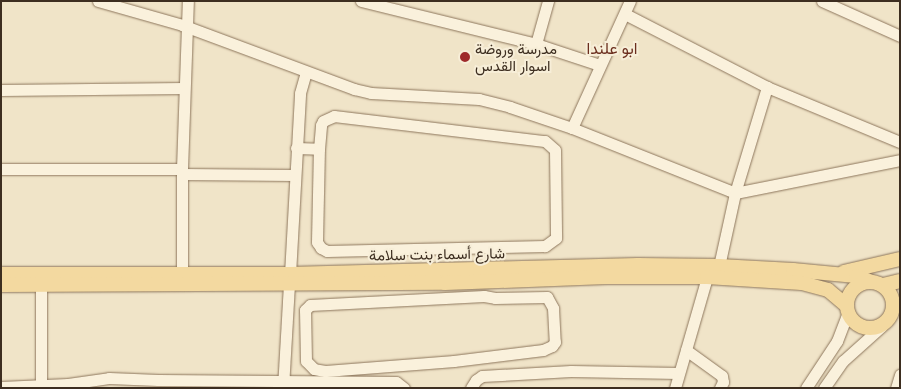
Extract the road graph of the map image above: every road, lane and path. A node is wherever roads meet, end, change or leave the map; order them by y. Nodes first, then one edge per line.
1 (98, 1) edge
2 (188, 1) edge
3 (361, 1) edge
4 (548, 1) edge
5 (630, 1) edge
6 (822, 1) edge
7 (625, 14) junction
8 (188, 27) junction
9 (900, 36) edge
10 (536, 44) junction
11 (600, 65) junction
12 (306, 72) junction
13 (767, 87) junction
14 (184, 88) junction
15 (1, 90) edge
16 (572, 128) junction
17 (900, 142) edge
18 (296, 148) junction
19 (319, 149) junction
20 (900, 160) edge
21 (1, 169) edge
22 (182, 171) junction
23 (295, 175) junction
24 (735, 193) junction
25 (900, 259) edge
26 (719, 266) junction
27 (182, 273) junction
28 (1, 274) edge
29 (835, 274) junction
30 (707, 277) junction
31 (290, 279) junction
32 (900, 281) edge
33 (878, 284) junction
34 (1, 285) edge
35 (41, 285) junction
36 (847, 309) junction
37 (896, 310) edge
38 (882, 326) junction
39 (304, 331) junction
40 (286, 332) junction
41 (686, 350) junction
42 (678, 373) junction
43 (900, 375) edge
44 (158, 384) edge
45 (283, 385) edge
46 (1, 386) edge
47 (41, 387) edge
48 (404, 388) edge
49 (471, 388) edge
50 (675, 388) edge
51 (720, 388) edge
52 (806, 388) edge
53 (824, 388) edge
54 (896, 388) edge

1 - 8 street
2 - 8 street
3 - 10 street
4 - 10 street
5 - 7 street
6 - 9 street
7 - 11 street
7 - 13 street
8 - 12 street
8 - 14 street
10 - 11 street
11 - 16 street
12 - 16 street
12 - 18 street
13 - 17 street
13 - 24 street
14 - 15 street
14 - 22 street
16 - 24 street
18 - 19 street
18 - 23 street
19 - 19 street
20 - 24 street
21 - 22 street
22 - 23 street
22 - 27 street
23 - 31 street
24 - 26 street
25 - 29 main road
26 - 29 main road, شارع أسماء بنت سلامة
26 - 31 main road, شارع أسماء بنت سلامة
27 - 28 main road, شارع أسماء بنت سلامة
27 - 31 main road, شارع أسماء بنت سلامة
29 - 33 main road, شارع أسماء بنت سلامة
30 - 31 main road, شارع أسماء بنت سلامة
30 - 36 main road, شارع أسماء بنت سلامة
30 - 41 street
31 - 35 main road, شارع أسماء بنت سلامة
31 - 40 street
32 - 33 main road, شارع أسماء بنت سلامة
33 - 36 main road
33 - 37 main road
34 - 35 main road, شارع أسماء بنت سلامة
35 - 47 street
36 - 38 main road
36 - 52 street
37 - 38 main road
38 - 53 street
39 - 39 street
39 - 40 street
40 - 45 street
41 - 42 street
41 - 51 street
42 - 49 street
42 - 50 street
43 - 54 street
44 - 45 street
44 - 47 street
45 - 48 street
46 - 47 street

